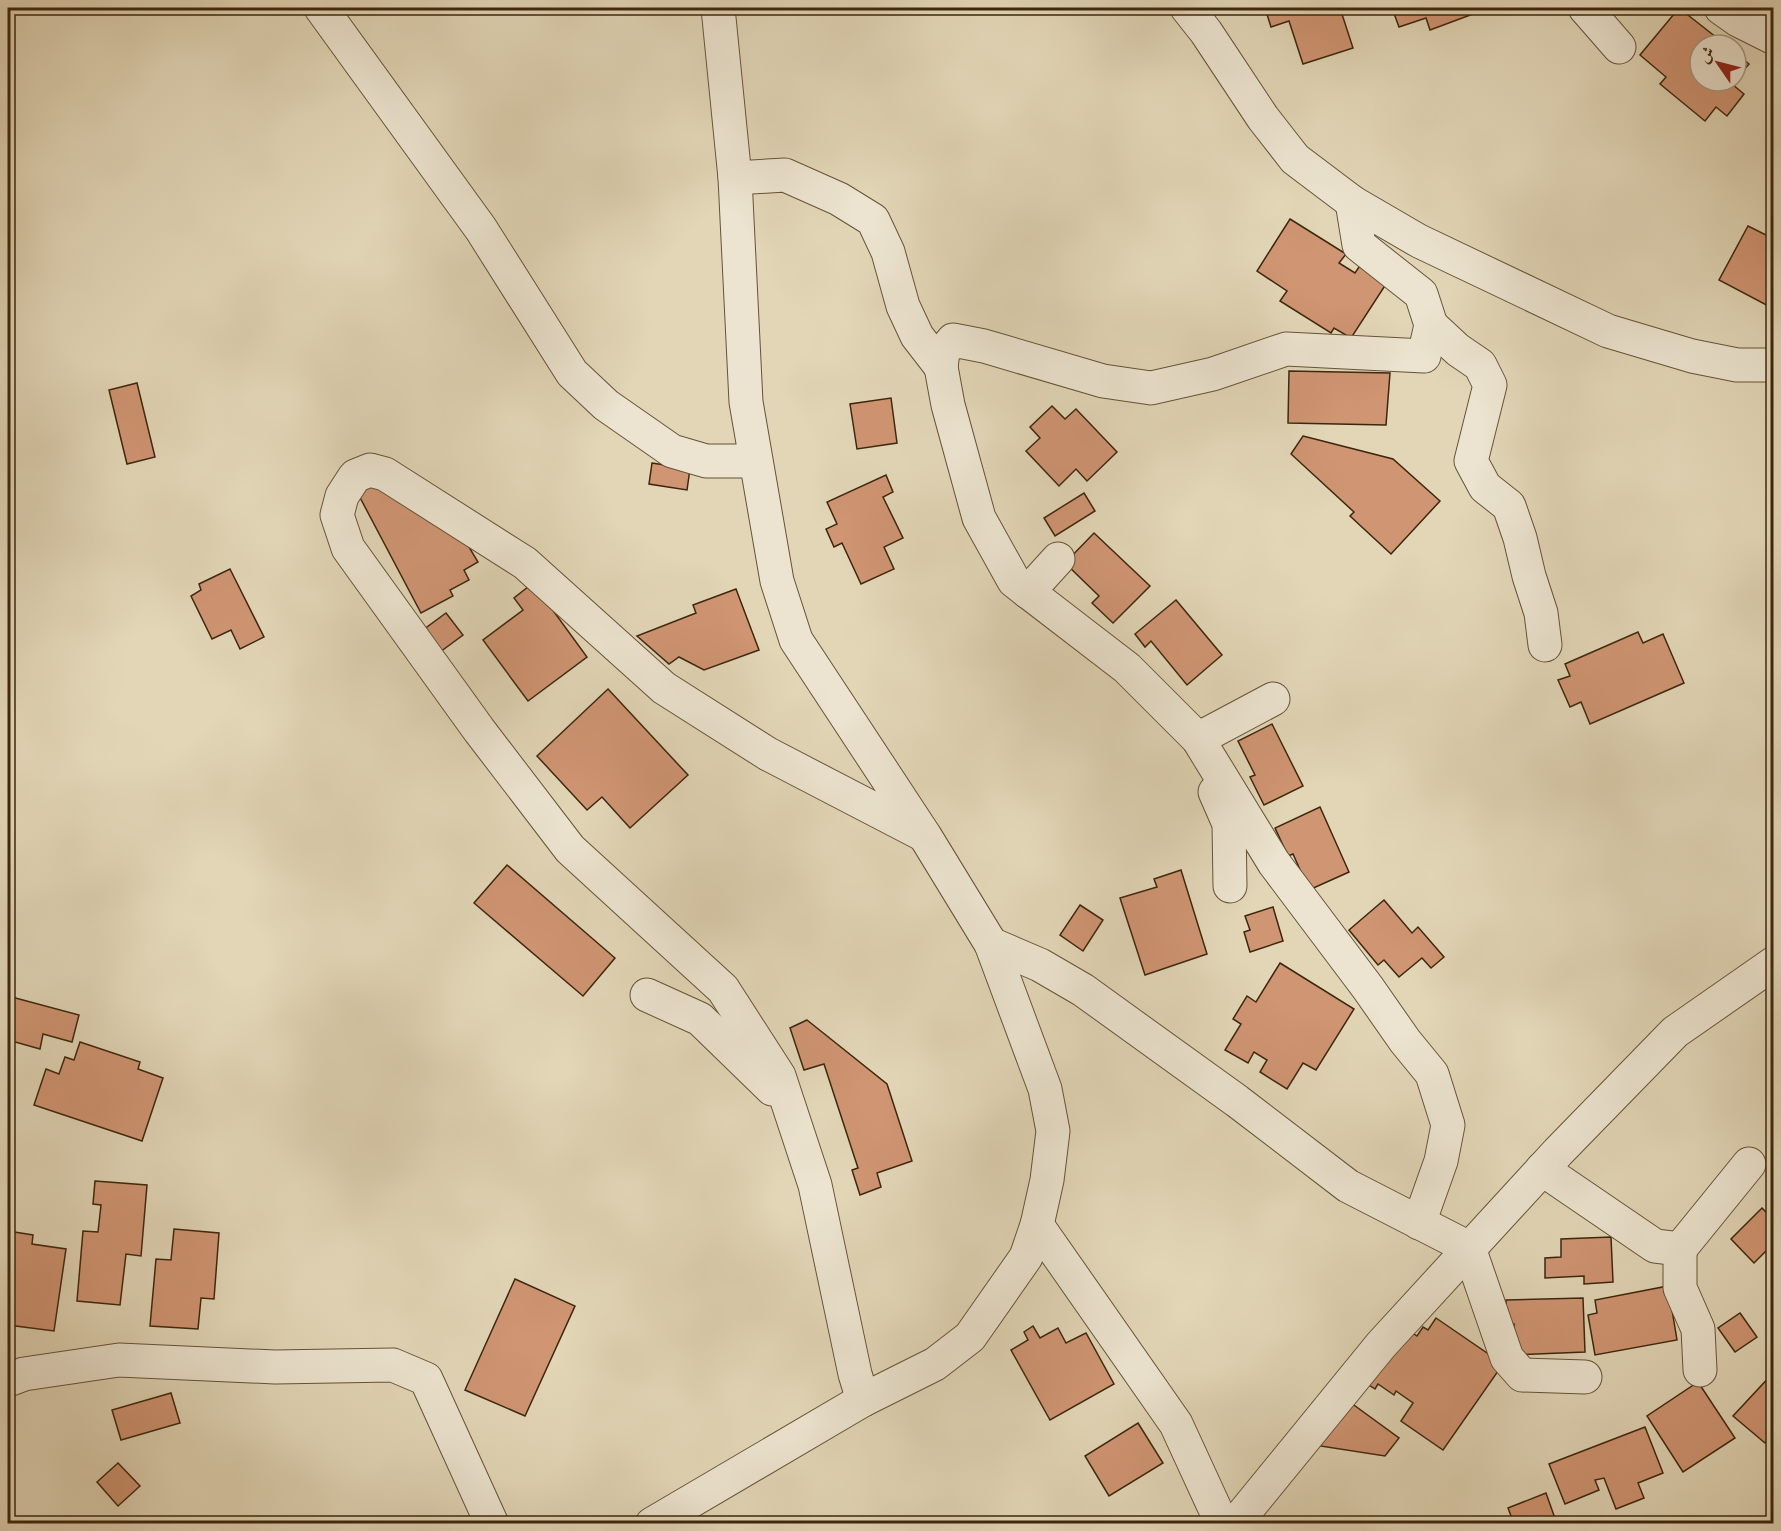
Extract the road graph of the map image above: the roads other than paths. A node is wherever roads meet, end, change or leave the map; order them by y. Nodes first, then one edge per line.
1 (321, 8) edge
2 (718, 8) edge
3 (1187, 8) edge
4 (1586, 8) edge
5 (1721, 8) edge
6 (1773, 38) edge
7 (1619, 46) dead end
8 (735, 178) junction
9 (1352, 202) junction
10 (1431, 325) junction
11 (1773, 365) edge
12 (941, 367) junction
13 (754, 461) junction
14 (1058, 559) dead end
15 (1028, 592) junction
16 (1545, 645) dead end
17 (1273, 699) dead end
18 (1192, 732) junction
19 (925, 836) junction
20 (1230, 886) dead end
21 (991, 944) junction
22 (1773, 963) edge
23 (647, 995) dead end
24 (789, 1105) junction
25 (1749, 1164) dead end
26 (1542, 1169) junction
27 (1419, 1223) junction
28 (1037, 1225) junction
29 (1469, 1248) junction
30 (1680, 1250) junction
31 (1700, 1370) dead end
32 (1585, 1377) dead end
33 (8, 1380) edge
34 (863, 1400) junction
35 (492, 1524) edge
36 (652, 1524) edge
37 (1222, 1524) edge
38 (1234, 1524) edge

1 - 13 street
2 - 8 street
3 - 9 street
4 - 7 street
5 - 6 street
8 - 12 street
8 - 13 street
9 - 10 street
9 - 11 street
10 - 12 street
10 - 16 street
12 - 15 street
13 - 19 street
14 - 15 street
15 - 18 street
17 - 18 street
18 - 20 street
18 - 27 street
19 - 21 street
19 - 24 street
21 - 27 street
21 - 28 street
22 - 26 street
23 - 24 street
24 - 34 street
25 - 30 street
26 - 29 street
26 - 30 street
27 - 29 street
28 - 34 street
28 - 37 street
29 - 32 street
29 - 38 street
30 - 31 street
33 - 35 street
34 - 36 street

